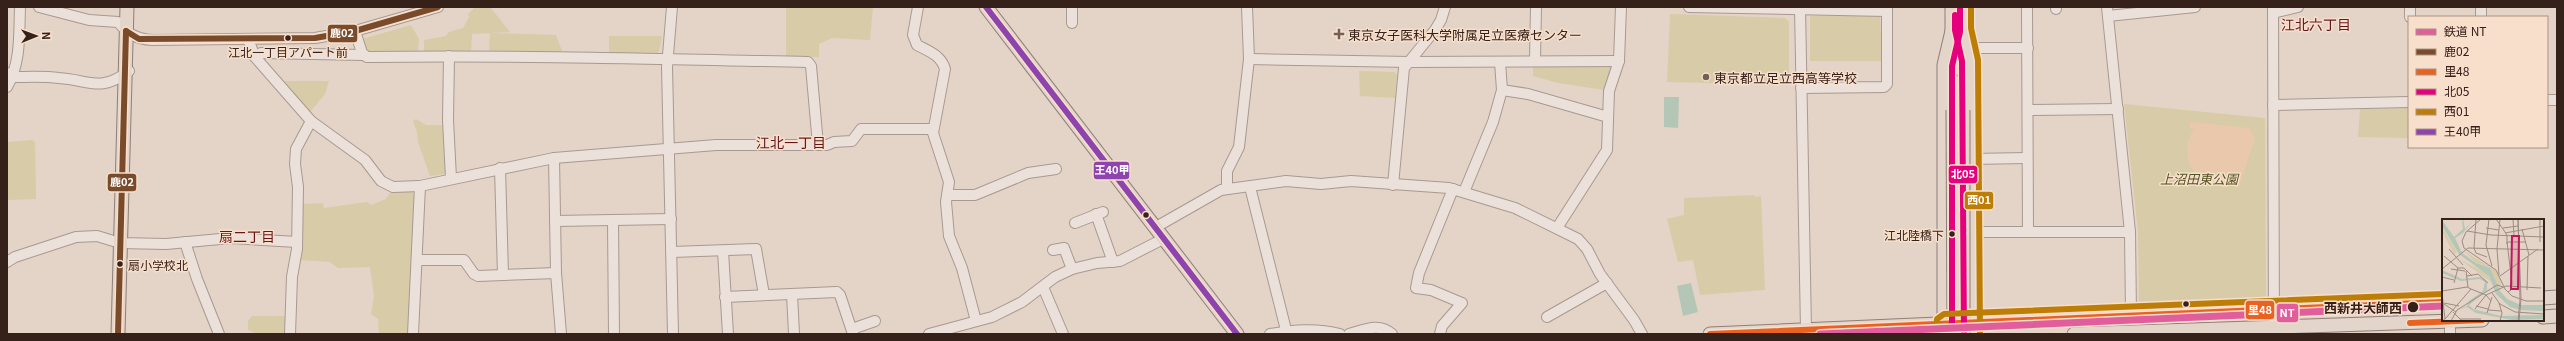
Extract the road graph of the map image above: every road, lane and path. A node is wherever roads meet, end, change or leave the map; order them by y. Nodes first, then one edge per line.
1 (20, 7) edge
2 (39, 7) edge
3 (127, 7) edge
4 (438, 7) edge
5 (672, 7) edge
6 (918, 7) edge
7 (986, 7) edge
8 (1072, 7) edge
9 (1247, 7) edge
10 (1445, 7) edge
11 (1536, 7) edge
12 (1620, 7) edge
13 (1689, 7) edge
14 (1708, 7) edge
15 (1952, 7) edge
16 (1963, 7) edge
17 (2027, 7) edge
18 (2191, 7) edge
19 (2298, 7) edge
20 (1763, 8) edge
21 (1800, 9) edge
22 (1887, 9) edge
23 (2273, 10) edge
24 (2108, 11) edge
25 (1072, 23) dead end
26 (1958, 30) junction
27 (126, 31) junction
28 (355, 31) junction
29 (248, 39) junction
30 (1968, 48) junction
31 (2028, 48) junction
32 (364, 55) junction
33 (449, 56) junction
34 (255, 57) junction
35 (1249, 58) junction
36 (667, 59) junction
37 (1535, 60) junction
38 (1619, 61) junction
39 (1409, 62) junction
40 (1500, 62) junction
41 (128, 71) junction
42 (10, 75) edge
43 (7, 87) edge
44 (1801, 88) junction
45 (1502, 90) junction
46 (2408, 102) edge
47 (2274, 105) junction
48 (2118, 109) junction
49 (1958, 110) junction
50 (2028, 110) junction
51 (1608, 116) junction
52 (311, 121) junction
53 (933, 129) junction
54 (818, 145) junction
55 (670, 148) junction
56 (554, 158) junction
57 (2027, 158) junction
58 (1971, 159) junction
59 (500, 168) junction
60 (1056, 169) dead end
61 (451, 178) junction
62 (1393, 185) junction
63 (420, 186) junction
64 (1250, 187) junction
65 (1227, 189) junction
66 (1453, 189) junction
67 (1464, 192) junction
68 (948, 195) junction
69 (671, 219) junction
70 (613, 220) junction
71 (556, 221) junction
72 (1075, 223) dead end
73 (1156, 227) junction
74 (1557, 228) junction
75 (1971, 232) junction
76 (2028, 232) junction
77 (2130, 232) junction
78 (1165, 238) junction
79 (185, 242) junction
80 (297, 242) junction
81 (120, 243) junction
82 (1053, 250) dead end
83 (723, 251) junction
84 (672, 252) junction
85 (417, 260) junction
86 (7, 262) edge
87 (1113, 262) junction
88 (1072, 269) junction
89 (556, 273) junction
90 (503, 275) junction
91 (1608, 283) junction
92 (1043, 287) junction
93 (792, 294) junction
94 (764, 295) junction
95 (725, 297) junction
96 (2557, 297) edge
97 (2544, 298) edge
98 (2442, 302) edge
99 (2274, 309) junction
100 (2131, 315) junction
101 (2557, 316) edge
102 (1547, 317) dead end
103 (2544, 317) edge
104 (875, 321) dead end
105 (976, 321) junction
106 (2478, 321) edge
107 (1944, 328) edge
108 (1972, 328) edge
109 (2450, 328) edge
110 (963, 329) edge
111 (1806, 330) junction
112 (852, 331) edge
113 (2274, 331) edge
114 (1287, 332) edge
115 (2131, 333) edge
116 (118, 334) edge
117 (219, 334) edge
118 (290, 334) edge
119 (413, 334) edge
120 (561, 334) edge
121 (614, 334) edge
122 (673, 334) edge
123 (728, 334) edge
124 (794, 334) edge
125 (929, 334) edge
126 (1063, 334) edge
127 (1238, 334) edge
128 (1270, 334) edge
129 (1340, 334) edge
130 (1349, 334) edge
131 (1392, 334) edge
132 (1440, 334) edge
133 (1642, 334) edge
134 (1710, 334) edge
135 (1954, 334) edge
136 (1963, 334) edge
137 (2074, 334) edge

1 - 42 street
2 - 27 street
3 - 27 main road
4 - 28 street
5 - 36 street
6 - 53 street
7 - 73 main road
8 - 25 street
9 - 35 street
10 - 39 street
11 - 37 street
12 - 38 street
13 - 14 street
14 - 20 street
15 - 26 main road
16 - 26 main road
17 - 31 street
18 - 24 street
19 - 23 street
20 - 21 street
21 - 22 street
21 - 44 street
22 - 44 street
23 - 47 street
24 - 48 street
26 - 30 main road
26 - 49 main road
26 - 107 main road
27 - 29 street
27 - 41 main road
28 - 29 street
28 - 32 street
29 - 34 street
30 - 31 street
30 - 58 main road
31 - 50 street
32 - 33 street
32 - 34 street
33 - 36 street
33 - 61 street
34 - 52 street
35 - 39 street
35 - 65 street
36 - 54 street
36 - 55 street
37 - 38 street
37 - 40 street
38 - 51 street
39 - 40 street
39 - 62 street
40 - 45 street
41 - 42 street
41 - 81 main road
42 - 43 street
44 - 111 street
45 - 51 street
45 - 67 street
46 - 47 street
47 - 99 street
48 - 50 street
48 - 77 street
49 - 135 main road, bridge
49 - 136 main road, bridge
50 - 57 street
51 - 74 street
52 - 63 street
52 - 80 street
53 - 54 street
53 - 68 street
54 - 55 street
55 - 56 street
55 - 69 street
56 - 59 street
56 - 71 street
57 - 58 street
57 - 76 street
58 - 75 main road
59 - 61 street
59 - 90 street
60 - 68 street
61 - 63 street
62 - 64 street
62 - 66 street
63 - 85 street
64 - 65 street
64 - 114 street
65 - 73 street
66 - 67 street
66 - 132 street
67 - 74 street
68 - 105 street
69 - 70 street
69 - 84 street
70 - 71 street
70 - 121 street
71 - 89 street
72 - 87 street
73 - 78 main road
74 - 91 street
75 - 76 street
75 - 108 main road
76 - 77 street
77 - 100 street
78 - 87 street
78 - 127 main road
79 - 80 street
79 - 81 street
79 - 117 street
80 - 118 street
81 - 86 street
81 - 116 main road
82 - 88 street
83 - 84 street
83 - 94 street
83 - 95 street
84 - 122 street
85 - 90 street
85 - 119 street
87 - 88 street
88 - 92 street
89 - 90 street
89 - 120 street
91 - 102 street
91 - 133 street
92 - 105 street
92 - 126 street
93 - 94 street
93 - 112 street
93 - 124 street
94 - 95 street
95 - 123 street
96 - 97 main road
98 - 99 main road
99 - 100 main road
99 - 113 street
100 - 108 main road
101 - 103 main road
104 - 112 street
105 - 110 street
106 - 109 main road
107 - 108 main road
107 - 111 main road
109 - 113 main road
110 - 125 street
111 - 134 main road
113 - 115 main road
114 - 128 street
114 - 129 street
115 - 137 main road
130 - 131 street

